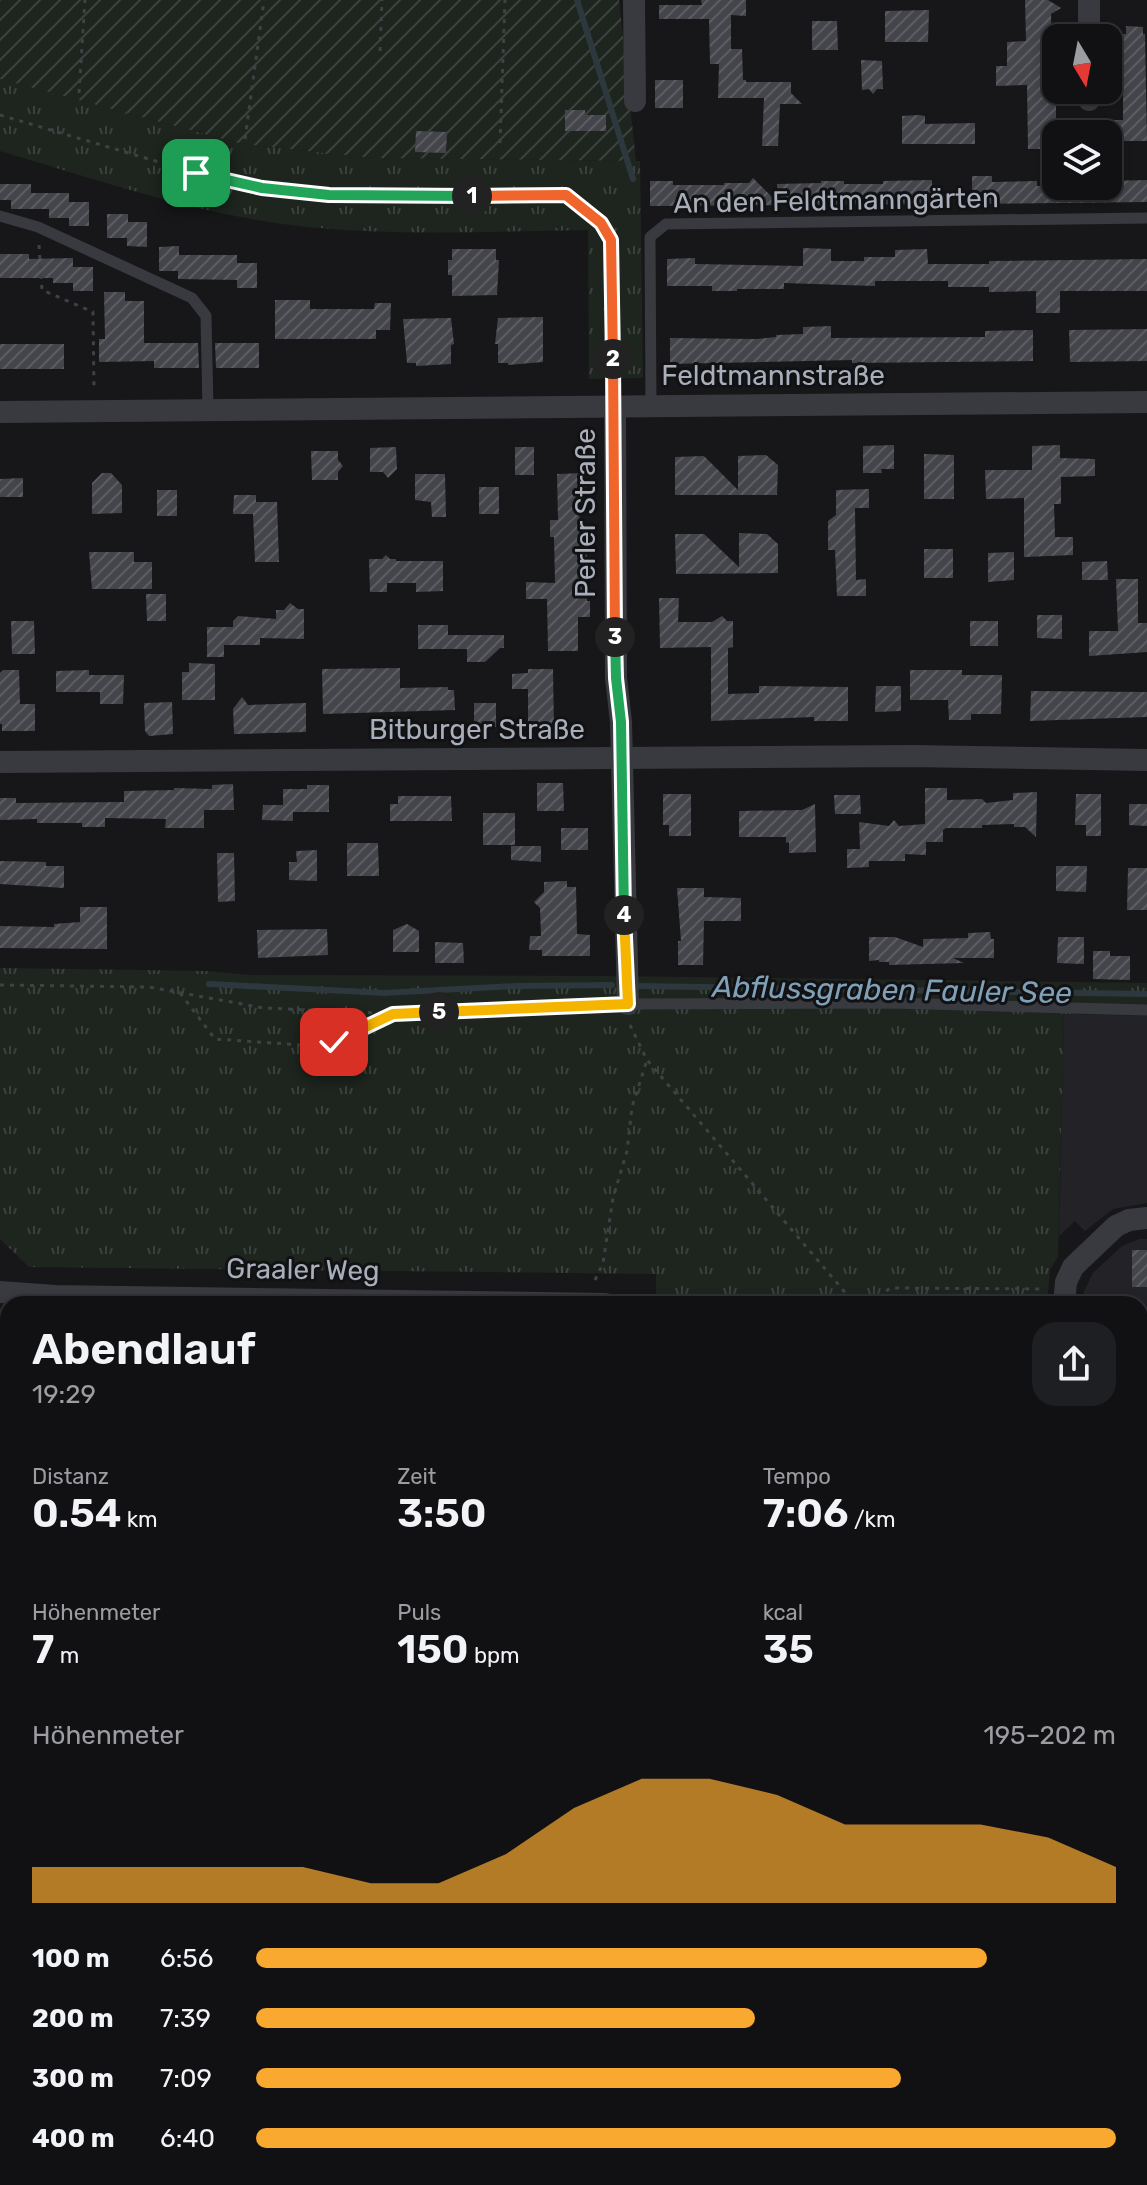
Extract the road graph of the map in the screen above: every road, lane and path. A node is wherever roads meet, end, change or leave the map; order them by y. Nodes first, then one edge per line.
1 (85, 0) edge
2 (264, 0) edge
3 (382, 0) edge
4 (505, 0) edge
5 (634, 0) edge
6 (1089, 0) edge
7 (1089, 24) edge
8 (380, 51) dead end
9 (79, 93) dead end
10 (635, 101) dead end
11 (0, 115) edge
12 (245, 139) dead end
13 (500, 143) dead end
14 (0, 216) edge
15 (1147, 218) edge
16 (38, 227) junction
17 (1147, 402) edge
18 (615, 405) junction
19 (651, 405) junction
20 (208, 409) junction
21 (94, 411) junction
22 (0, 412) edge
23 (622, 758) junction
24 (1147, 760) edge
25 (0, 762) edge
26 (0, 985) edge
27 (180, 993) junction
28 (628, 1004) junction
29 (1147, 1010) edge
30 (393, 1014) junction
31 (647, 1060) junction
32 (1147, 1218) edge
33 (595, 1280) dead end
34 (0, 1292) edge
35 (55, 1296) edge
36 (848, 1296) edge
37 (880, 1296) edge
38 (1038, 1296) edge
39 (1058, 1296) edge

1 - 9 path
2 - 12 path
3 - 8 path
4 - 13 path
5 - 10 street
6 - 7 street
11 - 18 path
14 - 16 lane
15 - 19 lane, An den Feldtmanngärten
16 - 20 lane
16 - 21 path
17 - 19 street, Feldtmannstraße
18 - 19 street, Feldtmannstraße
18 - 20 street, Feldtmannstraße
18 - 23 street, Perler Straße
20 - 21 street, Feldtmannstraße
21 - 22 street, Feldtmannstraße
23 - 24 street, Bitburger Straße
23 - 25 street, Bitburger Straße
23 - 28 street, Perler Straße
26 - 27 path
27 - 30 path
27 - 30 path
28 - 29 lane
28 - 30 path
28 - 31 path
31 - 33 path
31 - 36 path
32 - 39 street
34 - 35 street, Graaler Weg
37 - 38 path

